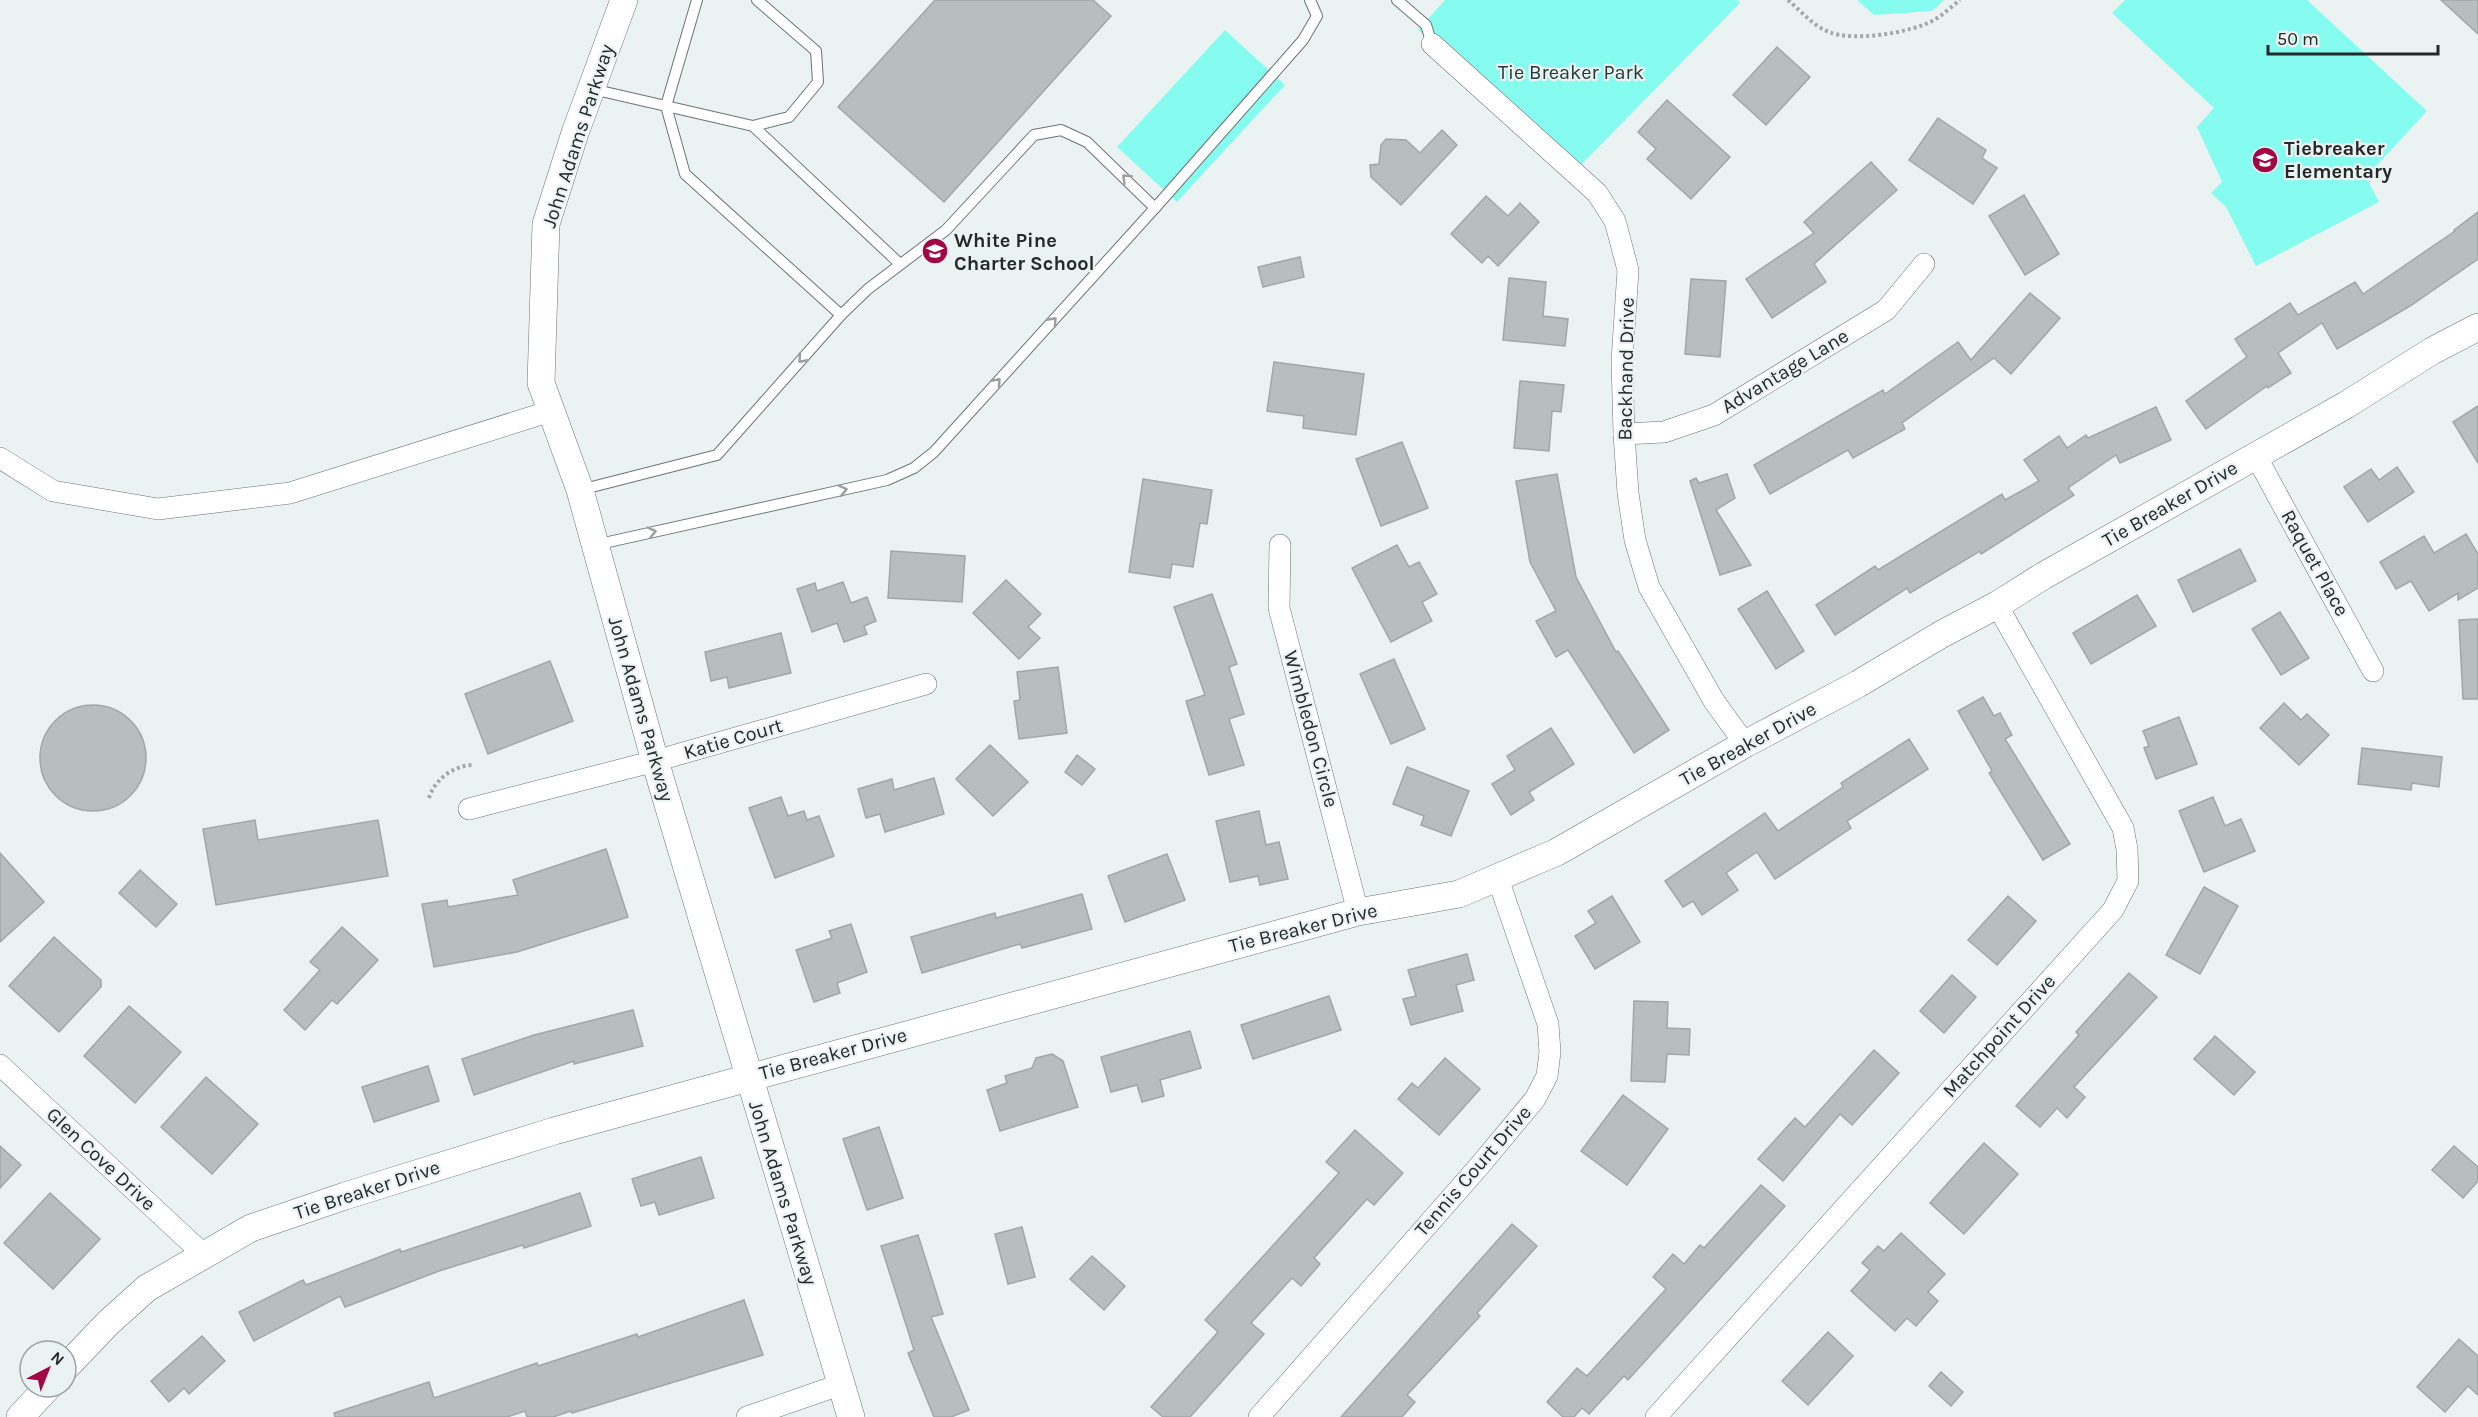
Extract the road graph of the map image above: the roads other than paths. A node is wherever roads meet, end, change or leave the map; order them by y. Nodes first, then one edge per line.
1 (624, 0) edge
2 (697, 0) edge
3 (757, 0) edge
4 (1310, 0) edge
5 (1397, 0) edge
6 (1432, 44) joint
7 (592, 89) junction
8 (666, 106) junction
9 (753, 126) junction
10 (1155, 208) junction
11 (900, 264) junction
12 (1924, 264) dead end
13 (841, 315) junction
14 (2478, 327) edge
15 (551, 411) junction
16 (1624, 434) junction
17 (2256, 456) junction
18 (0, 458) edge
19 (580, 490) junction
20 (595, 545) junction
21 (1280, 545) dead end
22 (1997, 605) junction
23 (2373, 671) dead end
24 (926, 684) dead end
25 (1745, 744) junction
26 (655, 761) junction
27 (469, 809) dead end
28 (1498, 879) junction
29 (1358, 912) junction
30 (0, 1065) edge
31 (748, 1077) junction
32 (202, 1254) junction
33 (78, 1354) edge
34 (842, 1384) junction
35 (37, 1399) edge
36 (20, 1417) edge
37 (747, 1417) edge
38 (851, 1417) edge
39 (1259, 1417) edge
40 (1656, 1417) edge

1 - 7 street, John Adams Parkway
2 - 8 lane
3 - 9 lane
4 - 10 lane
5 - 6 lane
6 - 16 street, Backhand Drive
7 - 8 lane
7 - 15 street, John Adams Parkway
8 - 9 lane
8 - 13 lane
9 - 11 lane
10 -> 11 lane
20 -> 10 lane
11 - 13 lane
12 - 16 street, Advantage Lane
13 -> 19 lane
14 - 17 street, Tie Breaker Drive
15 - 18 street
15 - 19 street, John Adams Parkway
16 - 25 street, Backhand Drive
17 - 22 street, Tie Breaker Drive
17 - 23 street, Raquet Place
19 - 20 street, John Adams Parkway
20 - 26 street, John Adams Parkway
21 - 29 street, Wimbledon Circle
22 - 25 street, Tie Breaker Drive
22 - 40 street, Matchpoint Drive
24 - 26 street, Katie Court
25 - 28 street, Tie Breaker Drive
26 - 27 street, Katie Court
26 - 31 street, John Adams Parkway
28 - 29 street, Tie Breaker Drive
28 - 39 street, Tennis Court Drive
29 - 31 street, Tie Breaker Drive
30 - 32 street, Glen Cove Drive
31 - 32 street, Tie Breaker Drive
31 - 34 street, John Adams Parkway
32 - 33 street, Tie Breaker Drive
34 - 37 street
34 - 38 street, John Adams Parkway
35 - 36 street

